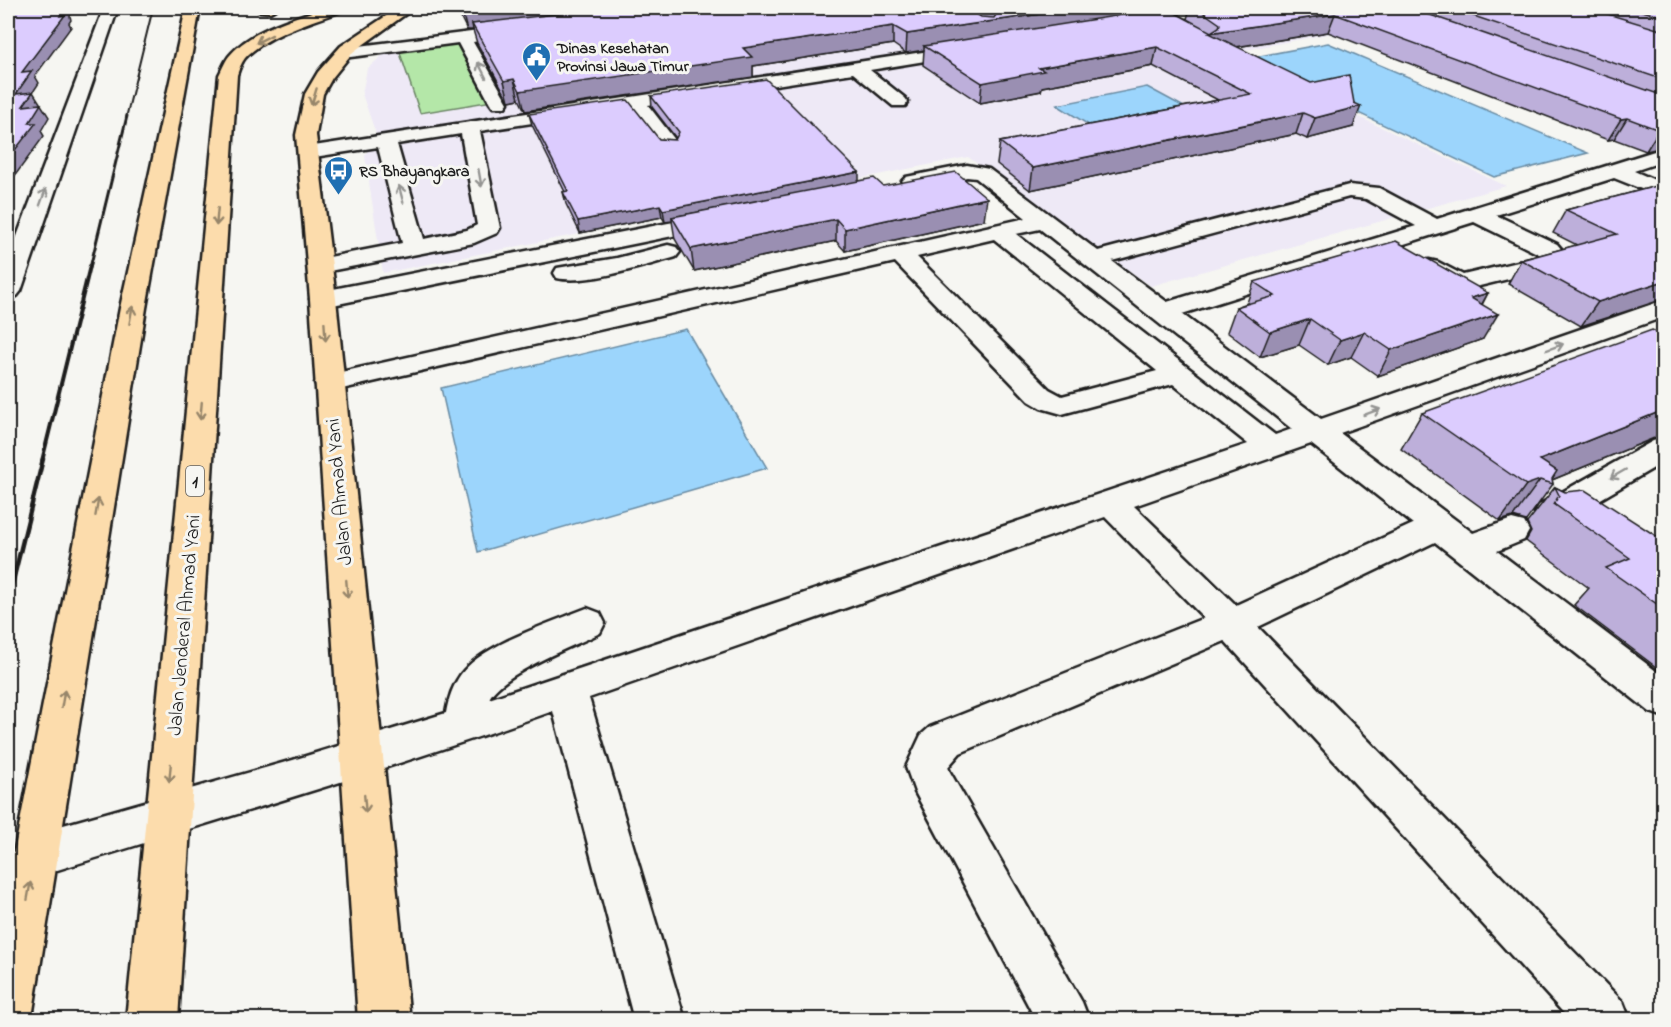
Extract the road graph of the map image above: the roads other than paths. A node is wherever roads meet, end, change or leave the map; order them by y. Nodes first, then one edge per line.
1 (111, 8) edge
2 (193, 8) edge
3 (264, 8) edge
4 (270, 8) edge
5 (406, 8) edge
6 (1144, 8) edge
7 (1225, 8) edge
8 (1165, 18) junction
9 (1185, 28) edge
10 (533, 29) edge
11 (344, 35) edge
12 (463, 39) junction
13 (857, 68) junction
14 (636, 102) junction
15 (899, 102) dead end
16 (499, 103) junction
17 (476, 106) dead end
18 (472, 135) junction
19 (384, 139) junction
20 (307, 143) junction
21 (669, 145) edge
22 (1664, 154) edge
23 (1615, 171) junction
24 (887, 187) edge
25 (1664, 192) edge
26 (1388, 201) junction
27 (1477, 215) junction
28 (739, 219) edge
29 (1044, 221) junction
30 (1435, 227) junction
31 (998, 231) junction
32 (1275, 233) dead end
33 (18, 236) edge
34 (1386, 242) junction
35 (416, 247) junction
36 (900, 253) junction
37 (1094, 259) junction
38 (319, 266) junction
39 (8, 291) edge
40 (323, 299) junction
41 (1664, 308) edge
42 (1162, 312) junction
43 (1598, 332) junction
44 (1626, 347) edge
45 (1180, 373) junction
46 (329, 383) junction
47 (1316, 432) junction
48 (1271, 447) junction
49 (1664, 448) edge
50 (1573, 501) junction
51 (1110, 502) junction
52 (1543, 517) dead end
53 (1600, 519) edge
54 (1512, 531) dead end
55 (1454, 538) junction
56 (587, 623) dead end
57 (1230, 623) junction
58 (567, 689) junction
59 (1664, 700) edge
60 (464, 725) junction
61 (361, 757) junction
62 (181, 810) junction
63 (35, 855) junction
64 (8, 1011) edge
65 (152, 1020) edge
66 (384, 1020) edge
67 (660, 1020) edge
68 (1064, 1020) edge
69 (1605, 1020) edge

33 -> 1 street
63 -> 2 highway
3 - 4 highway
5 - 11 highway, Jalan Ahmad Yani / 1
6 - 8 street
7 - 8 street
8 - 9 street
10 - 12 street
11 - 12 street
11 -> 20 highway, Jalan Ahmad Yani / 1
11 -> 62 highway, Jalan Jenderal Ahmad Yani / 1
16 -> 12 street
13 - 14 street
13 - 15 street
13 - 16 street
14 - 18 street
14 - 21 street
16 - 17 street
18 - 19 street
18 -> 35 street
19 - 20 street
35 -> 19 street
20 - 38 highway, Jalan Ahmad Yani / 1
22 - 23 street
23 - 25 street
23 - 27 street
24 - 29 street
26 - 30 street
26 - 32 street
26 - 37 street
27 - 30 street
27 - 34 street
28 - 40 street
29 - 31 street
29 - 37 street
30 - 34 street
31 - 36 street
31 - 45 street
33 - 39 street
34 - 42 street
35 - 38 street
36 - 45 street
36 - 46 street
37 - 42 street
38 - 40 highway, Jalan Ahmad Yani / 1
40 -> 46 highway, Jalan Ahmad Yani / 1
41 - 43 street
42 - 47 street
43 - 44 street
47 -> 43 street
45 - 48 street
46 -> 61 highway, Jalan Ahmad Yani / 1
47 - 48 street
47 - 55 street
48 - 51 street
49 -> 50 street
50 - 52 street
50 - 53 street
51 - 57 street
51 - 58 street
54 - 55 street
55 - 57 street
55 - 59 street
56 - 60 street
57 - 68 street
57 - 69 street
58 - 60 street
58 - 67 street
60 - 61 street
61 - 62 street
61 -> 66 highway, Jalan Ahmad Yani / 1
62 - 63 street
62 - 65 highway, Jalan Jenderal Ahmad Yani / 1
64 -> 63 highway

